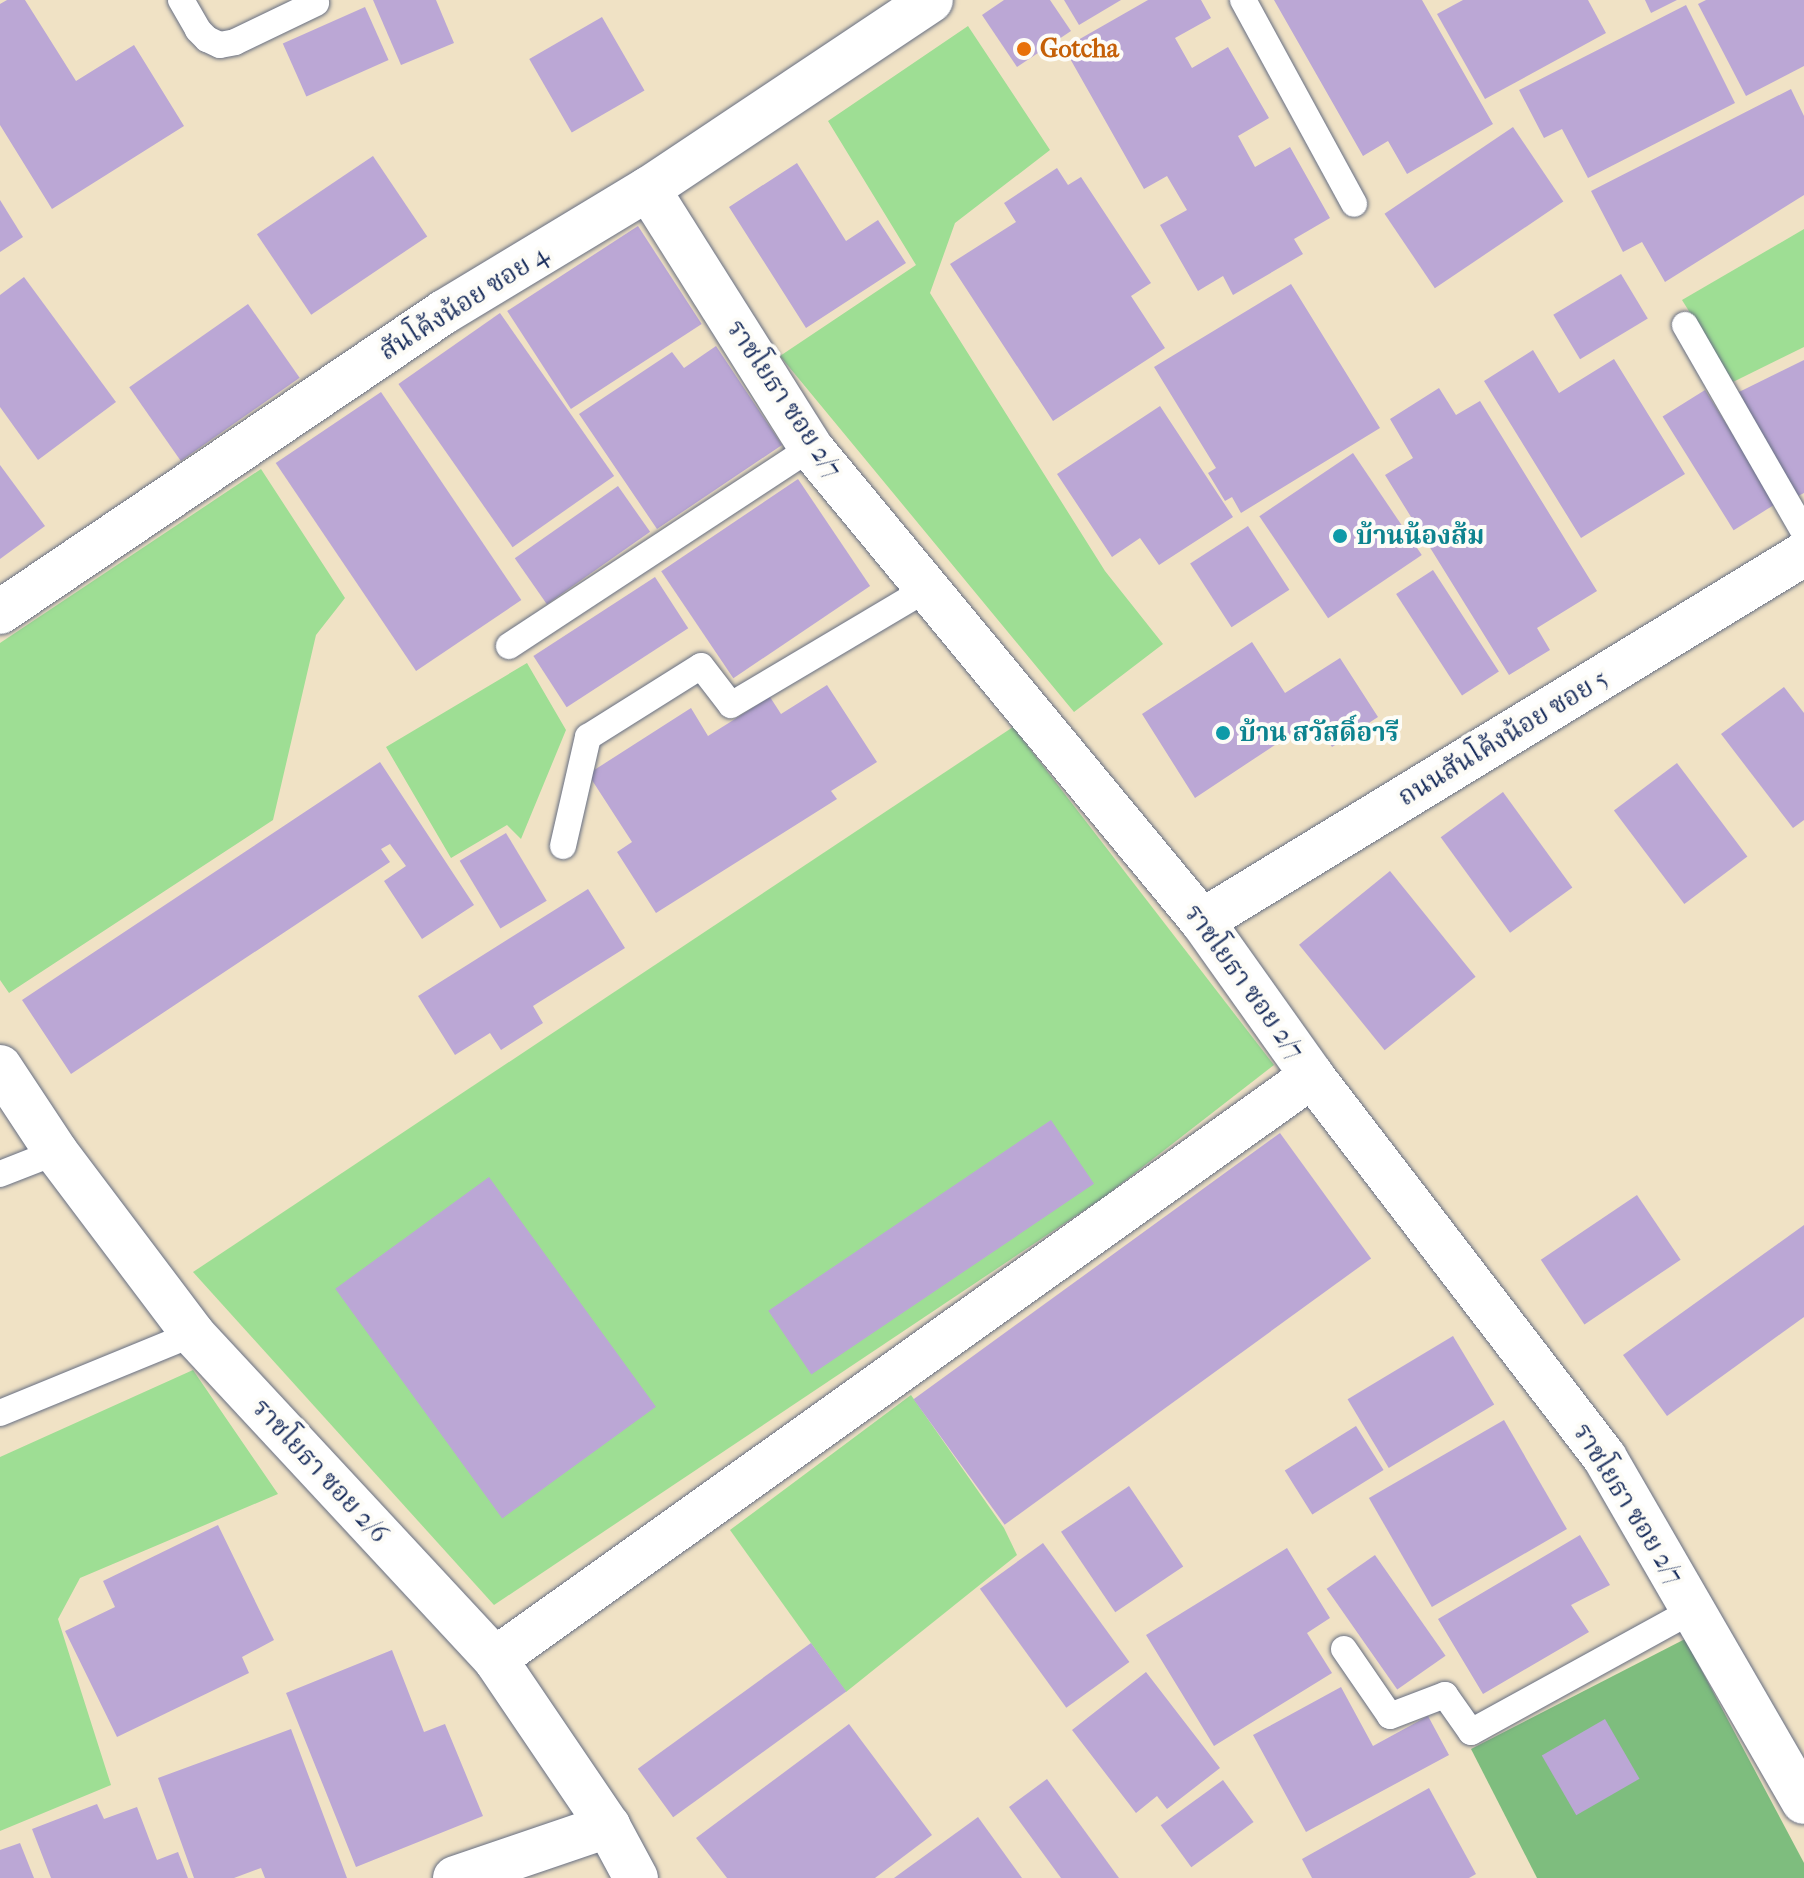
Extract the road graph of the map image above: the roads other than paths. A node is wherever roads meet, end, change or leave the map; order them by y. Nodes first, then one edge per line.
1 (181, 0) edge
2 (931, 0) edge
3 (1243, 0) edge
4 (316, 3) dead end
5 (648, 189) junction
6 (1354, 204) dead end
7 (1685, 325) dead end
8 (811, 448) junction
9 (1804, 532) edge
10 (1804, 554) edge
11 (928, 588) junction
12 (0, 612) edge
13 (509, 646) dead end
14 (563, 846) dead end
15 (1202, 921) junction
16 (0, 1067) edge
17 (1312, 1076) junction
18 (56, 1152) junction
19 (0, 1174) edge
20 (193, 1334) junction
21 (0, 1413) edge
22 (1693, 1610) junction
23 (1344, 1649) dead end
24 (495, 1659) junction
25 (1804, 1802) edge
26 (608, 1826) junction
27 (455, 1878) edge
28 (636, 1878) edge

1 - 4 lane
2 - 5 street, สันโค้งน้อย ซอย 4
3 - 6 lane
5 - 8 street, ราชโยธา ซอย 2/7
5 - 12 street, สันโค้งน้อย ซอย 4
7 - 9 lane
8 - 11 street, ราชโยธา ซอย 2/7
8 - 13 lane
10 - 15 street, ถนนสันโค้งน้อย ซอย 5
11 - 14 lane
11 - 15 street, ราชโยธา ซอย 2/7
15 - 17 street, ราชโยธา ซอย 2/7
16 - 18 street, ราชโยธา ซอย 2/6
17 - 22 street, ราชโยธา ซอย 2/7
17 - 24 street
18 - 19 lane
18 - 20 street, ราชโยธา ซอย 2/6
20 - 21 lane
20 - 24 street, ราชโยธา ซอย 2/6
22 - 23 lane
22 - 25 street, ราชโยธา ซอย 2/7
24 - 26 street, ราชโยธา ซอย 2/6
26 - 27 street
26 - 28 street, ราชโยธา ซอย 2/6

